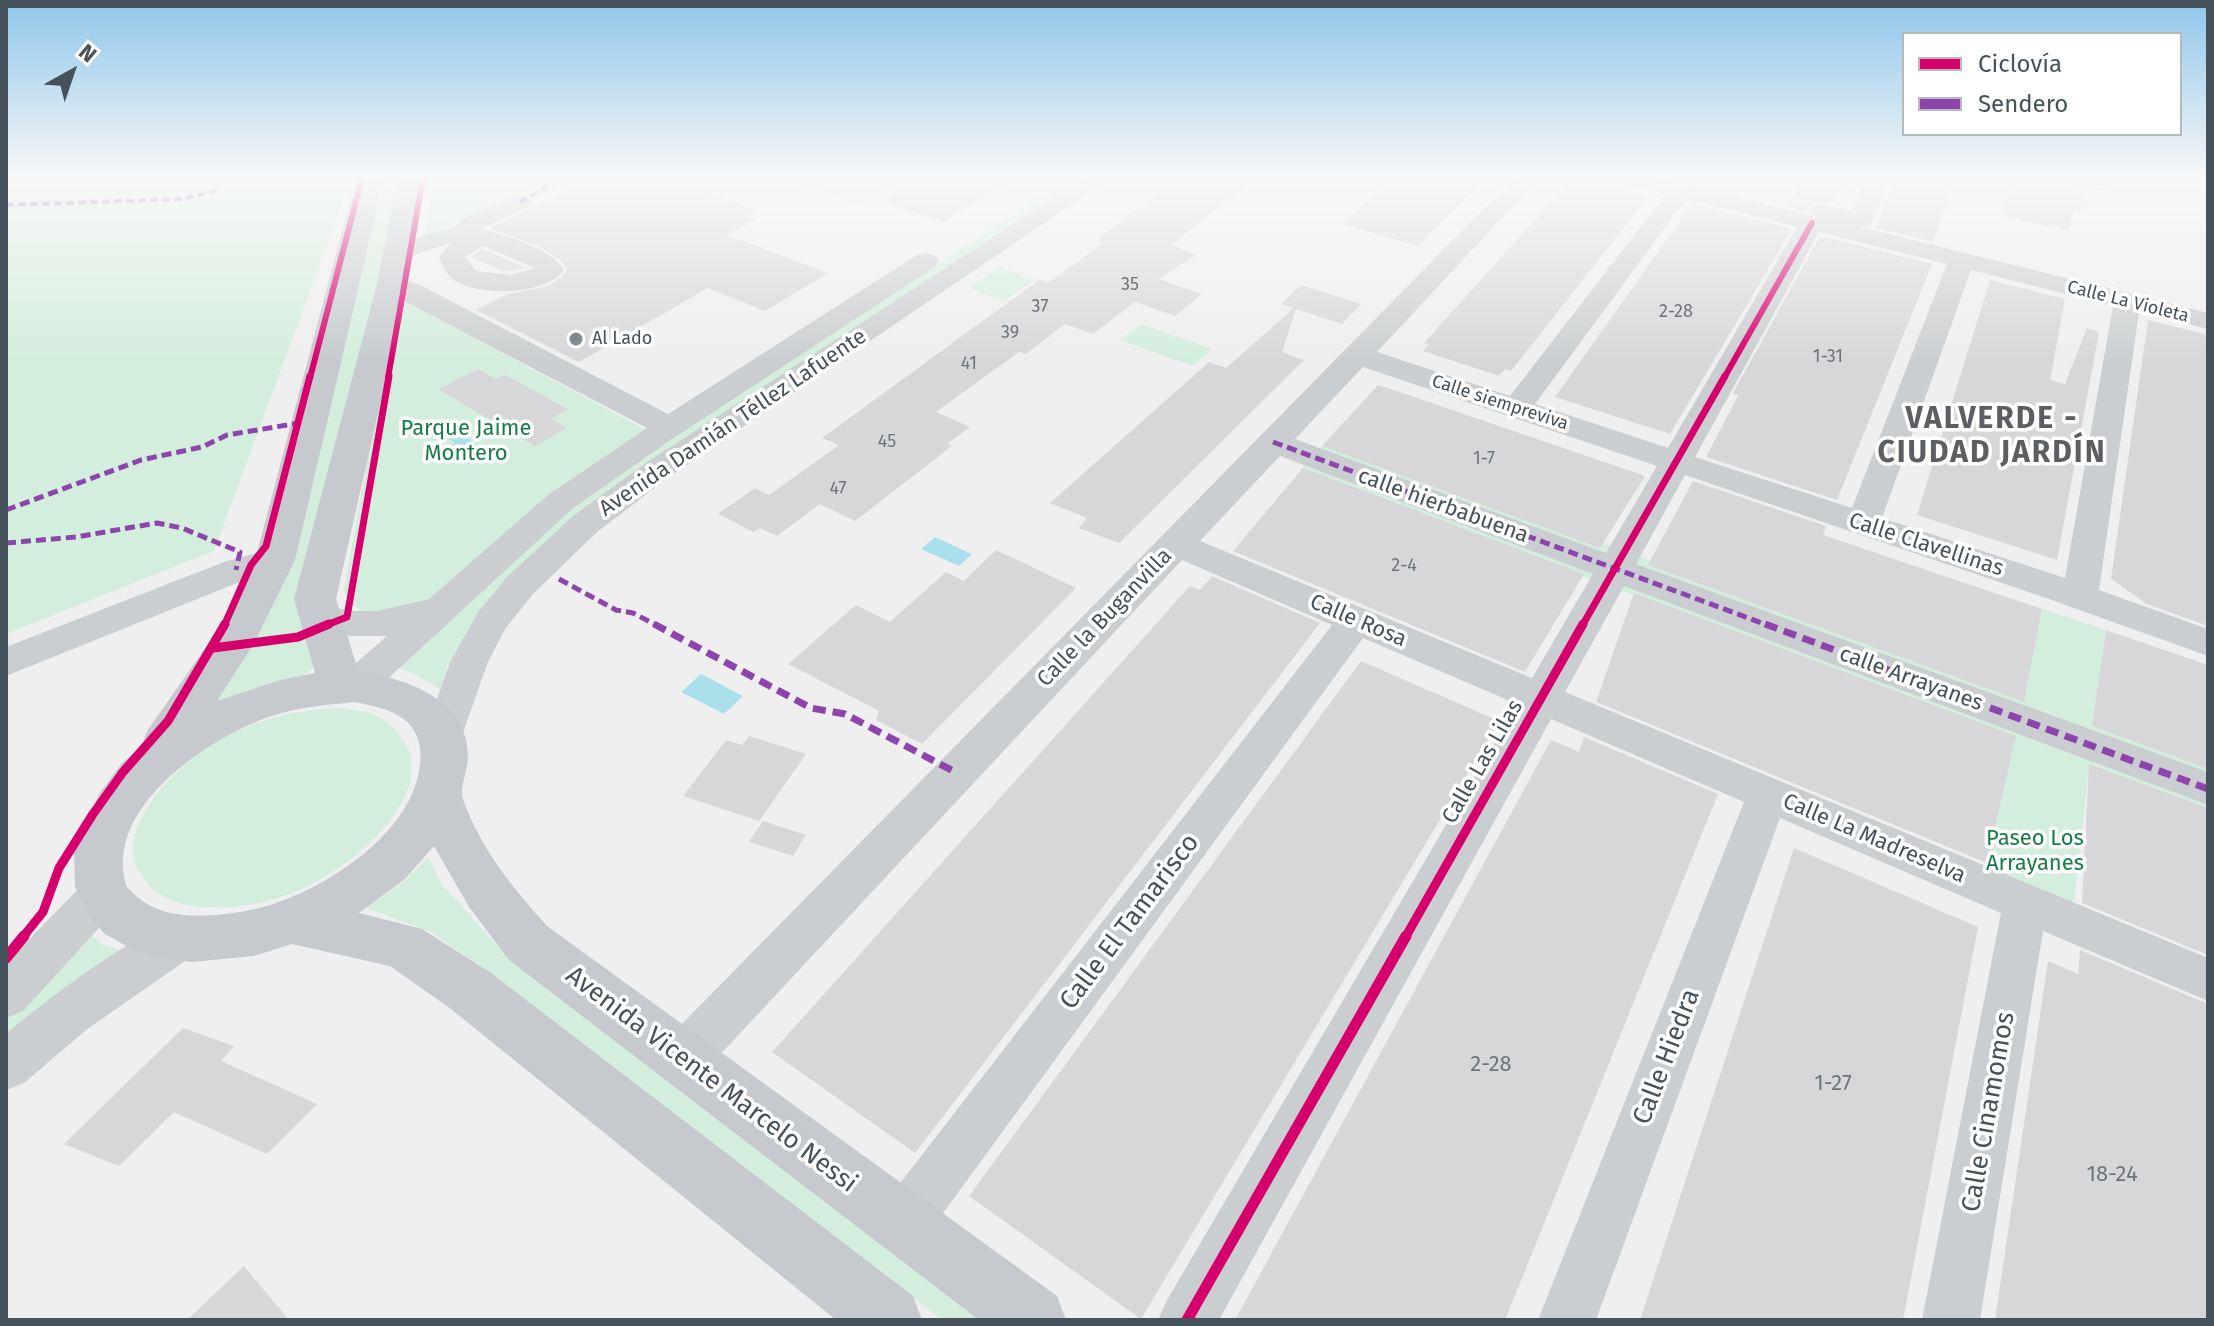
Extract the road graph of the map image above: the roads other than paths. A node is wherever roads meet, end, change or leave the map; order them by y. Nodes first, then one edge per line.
1 (355, 240) edge
2 (406, 240) edge
3 (465, 240) edge
4 (468, 240) edge
5 (486, 240) edge
6 (960, 240) edge
7 (1006, 240) edge
8 (1468, 240) edge
9 (1641, 240) edge
10 (1802, 240) edge
11 (1901, 240) edge
12 (1962, 260) junction
13 (463, 273) junction
14 (402, 276) junction
15 (2127, 301) junction
16 (2208, 321) edge
17 (1357, 355) junction
18 (1516, 408) junction
19 (669, 427) junction
20 (1273, 442) junction
21 (1643, 451) joint
22 (1676, 462) junction
23 (1863, 524) junction
24 (1176, 544) junction
25 (275, 560) junction
26 (1614, 569) junction
27 (2080, 597) junction
28 (445, 607) junction
29 (320, 617) junction
30 (1356, 620) junction
31 (2208, 643) edge
32 (6, 662) edge
33 (348, 686) junction
34 (1541, 698) junction
35 (443, 738) junction
36 (137, 781) junction
37 (2208, 789) edge
38 (1768, 794) junction
39 (438, 797) junction
40 (103, 893) junction
41 (2025, 903) junction
42 (292, 921) junction
43 (182, 938) junction
44 (2208, 980) edge
45 (6, 996) edge
46 (683, 1058) junction
47 (6, 1066) edge
48 (903, 1223) junction
49 (889, 1320) edge
50 (1033, 1320) edge
51 (1187, 1320) edge
52 (1567, 1320) edge
53 (1951, 1320) edge

1 - 25 main road
2 - 14 main road
3 - 14 street
4 - 13 street
5 - 13 street
6 - 19 street, Avenida Damián Téllez Lafuente
7 - 35 street, Avenida Damián Téllez Lafuente
8 - 17 street, Calle la Buganvilla
9 - 18 street
10 - 22 street, Calle Las Lilas
11 - 12 street, Calle La Violeta
12 - 15 street, Calle La Violeta
12 - 23 street
13 - 14 street
14 - 19 street
14 - 29 main road
15 - 16 street, Calle La Violeta
15 - 27 street
17 - 18 street, Calle siempreviva
17 - 20 street, Calle la Buganvilla
18 - 21 street, Calle siempreviva
19 - 28 street, Avenida Damián Téllez Lafuente
20 - 24 street, Calle la Buganvilla
20 - 26 street, calle hierbabuena
21 - 22 street, Calle Clavellinas
22 - 23 street, Calle Clavellinas
22 - 26 street, Calle Las Lilas
23 - 27 street, Calle Clavellinas
24 - 30 street, Calle Rosa
24 - 46 street, Calle la Buganvilla
25 - 32 street
25 - 36 main road
26 - 34 street, Calle Las Lilas
26 - 37 street, calle Arrayanes
27 - 31 street, Calle Clavellinas
28 - 29 street, Avenida Damián Téllez Lafuente
28 - 33 street, Avenida Damián Téllez Lafuente
29 - 33 main road
30 - 34 street, Calle Rosa
30 - 48 street, Calle El Tamarisco
33 - 35 main road
33 - 36 main road
34 - 38 street, Calle La Madreselva
34 - 51 street, Calle Las Lilas
35 - 39 main road
36 - 40 main road
38 - 41 street, Calle La Madreselva
38 - 52 street, Calle Hiedra
39 - 42 main road
39 - 46 main road, Avenida Vicente Marcelo Nessi
40 - 43 main road
40 - 45 street
41 - 44 street, Calle La Madreselva
41 - 53 street, Calle Cinamomos
42 - 43 main road
42 - 49 main road
43 - 47 street
46 - 48 main road, Avenida Vicente Marcelo Nessi
48 - 50 main road, Avenida Vicente Marcelo Nessi

